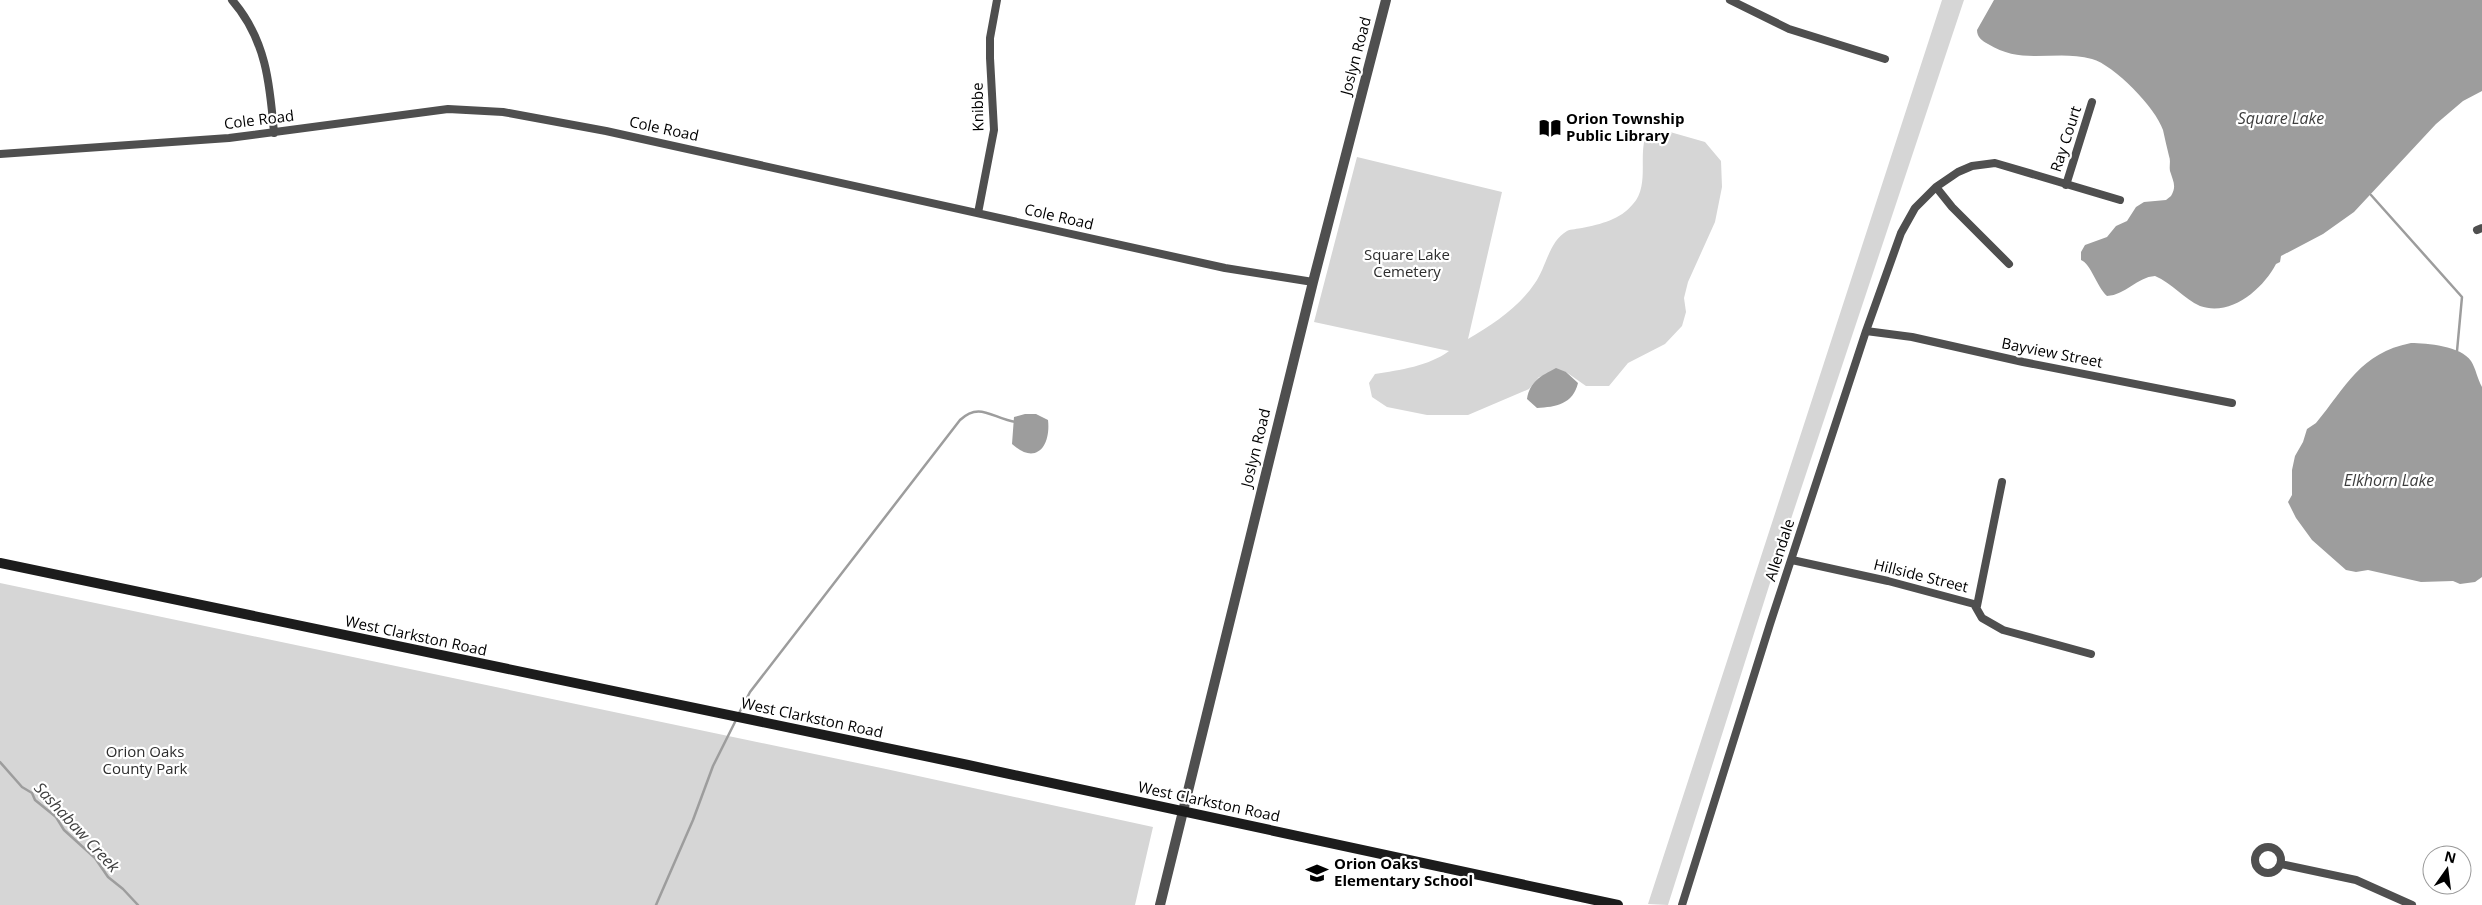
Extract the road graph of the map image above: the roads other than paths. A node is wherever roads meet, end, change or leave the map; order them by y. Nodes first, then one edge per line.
1 (232, 0) edge
2 (997, 0) edge
3 (1386, 0) edge
4 (1730, 0) edge
5 (1885, 59) dead end
6 (2092, 102) dead end
7 (274, 133) junction
8 (0, 154) edge
9 (2066, 185) junction
10 (1936, 188) junction
11 (2120, 200) dead end
12 (978, 213) junction
13 (2009, 264) dead end
14 (1313, 282) junction
15 (1866, 331) junction
16 (2232, 403) dead end
17 (2002, 482) dead end
18 (1792, 560) junction
19 (0, 563) edge
20 (1977, 606) junction
21 (2091, 654) dead end
22 (1182, 812) junction
23 (2281, 864) dead end
24 (1160, 905) edge
25 (1618, 905) edge
26 (1682, 905) edge
27 (2412, 905) edge

1 - 7 street
2 - 12 street, Knibbe
3 - 14 street, Joslyn Road
4 - 5 street
6 - 9 street, Ray Court
7 - 8 street, Cole Road
7 - 12 street, Cole Road
9 - 10 street, Allendale
9 - 11 street, Allendale
10 - 13 street
10 - 15 street, Allendale
12 - 14 street, Cole Road
14 - 22 street, Joslyn Road
15 - 16 street, Bayview Street
15 - 18 street, Allendale
17 - 20 street
18 - 20 street, Hillside Street
18 - 26 street, Allendale
19 - 22 main road, West Clarkston Road
20 - 21 street, Hillside Street
22 - 24 street, Joslyn Road
22 - 25 main road, West Clarkston Road
23 - 27 street

